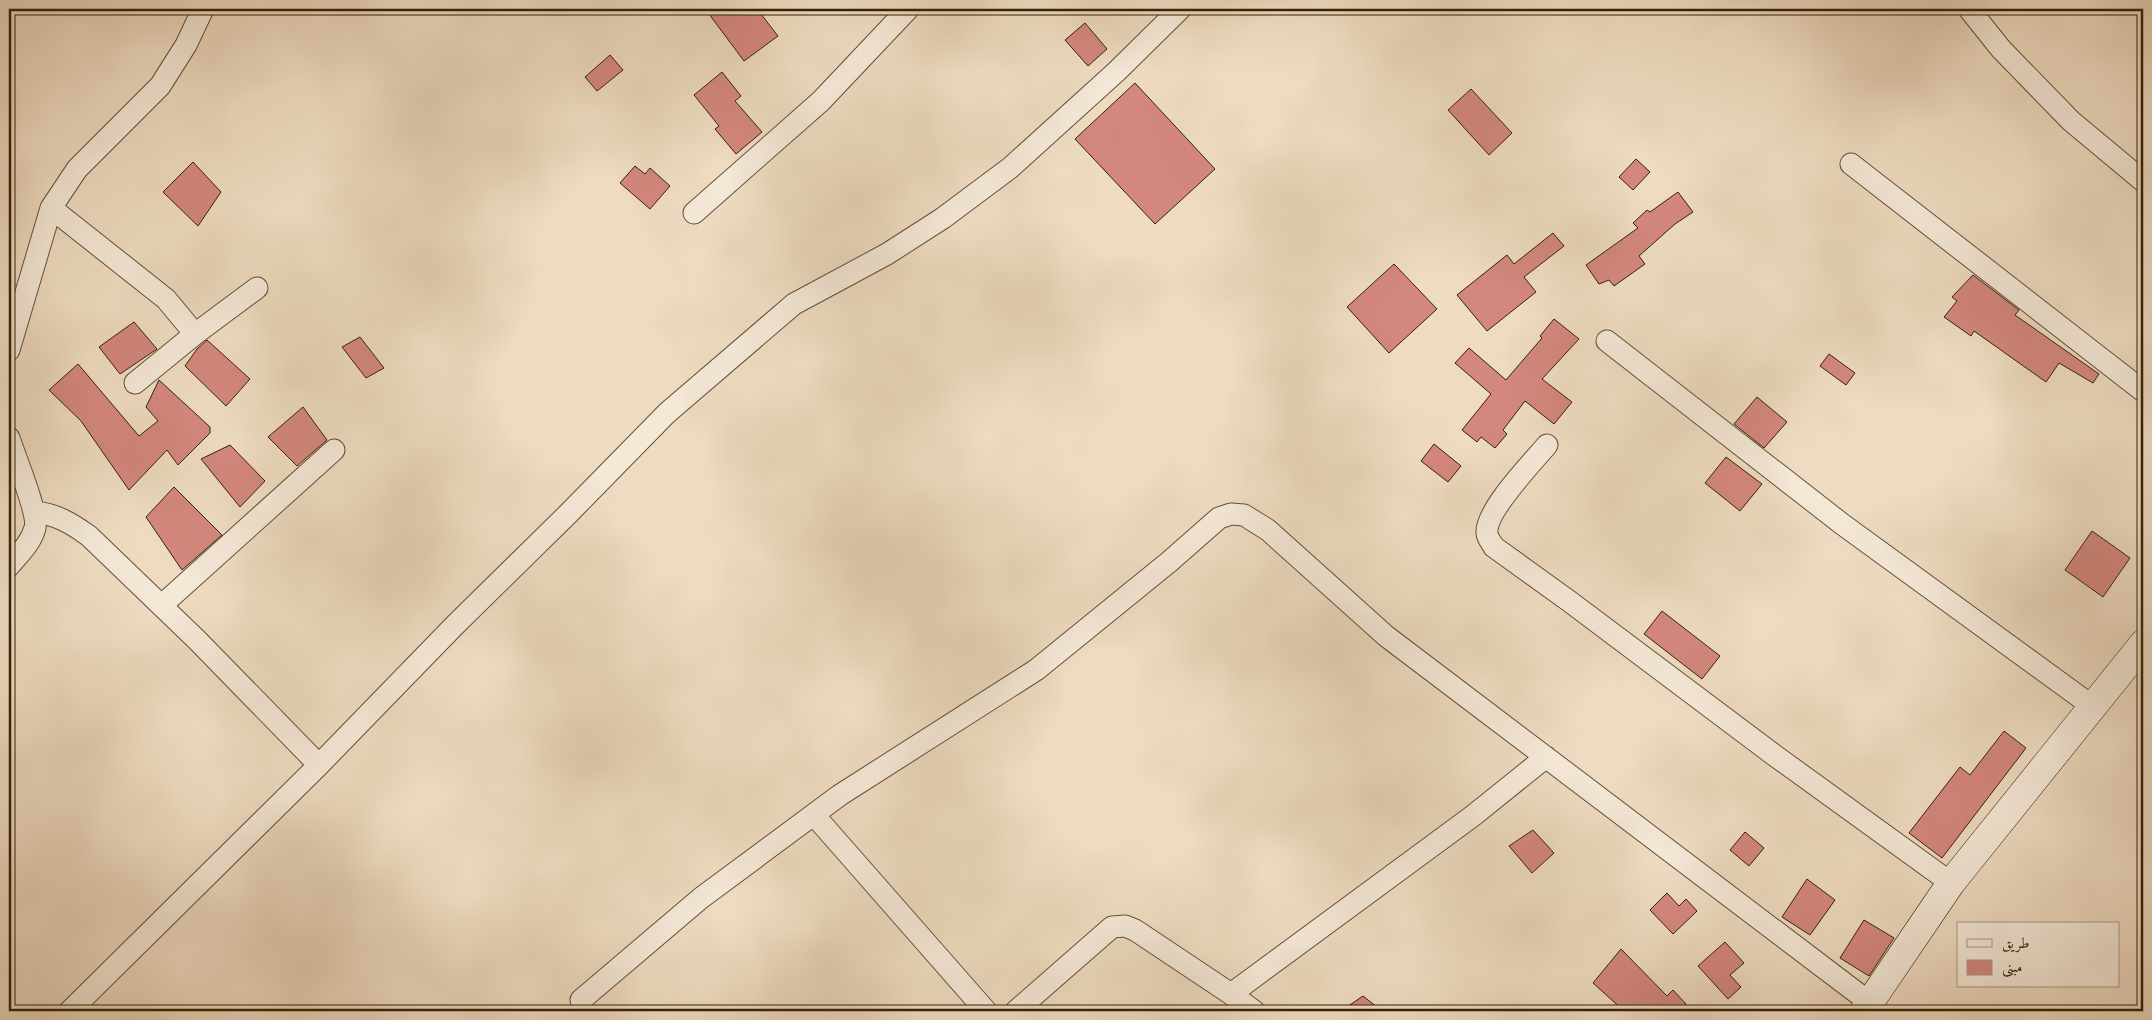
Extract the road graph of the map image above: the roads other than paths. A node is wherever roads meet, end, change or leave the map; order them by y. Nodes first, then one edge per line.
1 (203, 9) edge
2 (908, 9) edge
3 (1180, 9) edge
4 (1969, 9) edge
5 (1851, 164) dead end
6 (2143, 181) edge
7 (51, 208) junction
8 (694, 213) dead end
9 (257, 288) dead end
10 (196, 334) junction
11 (1607, 341) dead end
12 (9, 350) edge
13 (135, 383) dead end
14 (2143, 391) edge
15 (9, 438) edge
16 (1547, 445) dead end
17 (334, 450) dead end
18 (34, 512) junction
19 (9, 566) edge
20 (162, 606) junction
21 (2143, 644) edge
22 (2092, 706) junction
23 (1546, 757) junction
24 (319, 765) junction
25 (814, 815) junction
26 (1951, 883) junction
27 (1231, 994) junction
28 (581, 1000) dead end
29 (1866, 1007) edge
30 (70, 1011) edge
31 (986, 1011) edge
32 (1016, 1011) edge
33 (1254, 1011) edge

1 - 7 street
2 - 8 street
3 - 24 street
4 - 6 street
5 - 14 street
7 - 10 street
7 - 12 street
9 - 10 street
10 - 13 street
11 - 22 street
15 - 18 street
16 - 26 street
17 - 20 street
18 - 19 street
18 - 20 street
20 - 24 street
21 - 22 street
22 - 26 street
23 - 25 street
23 - 27 street
23 - 29 street
24 - 30 street
25 - 28 street
25 - 31 street
26 - 29 street
27 - 32 street
27 - 33 street

